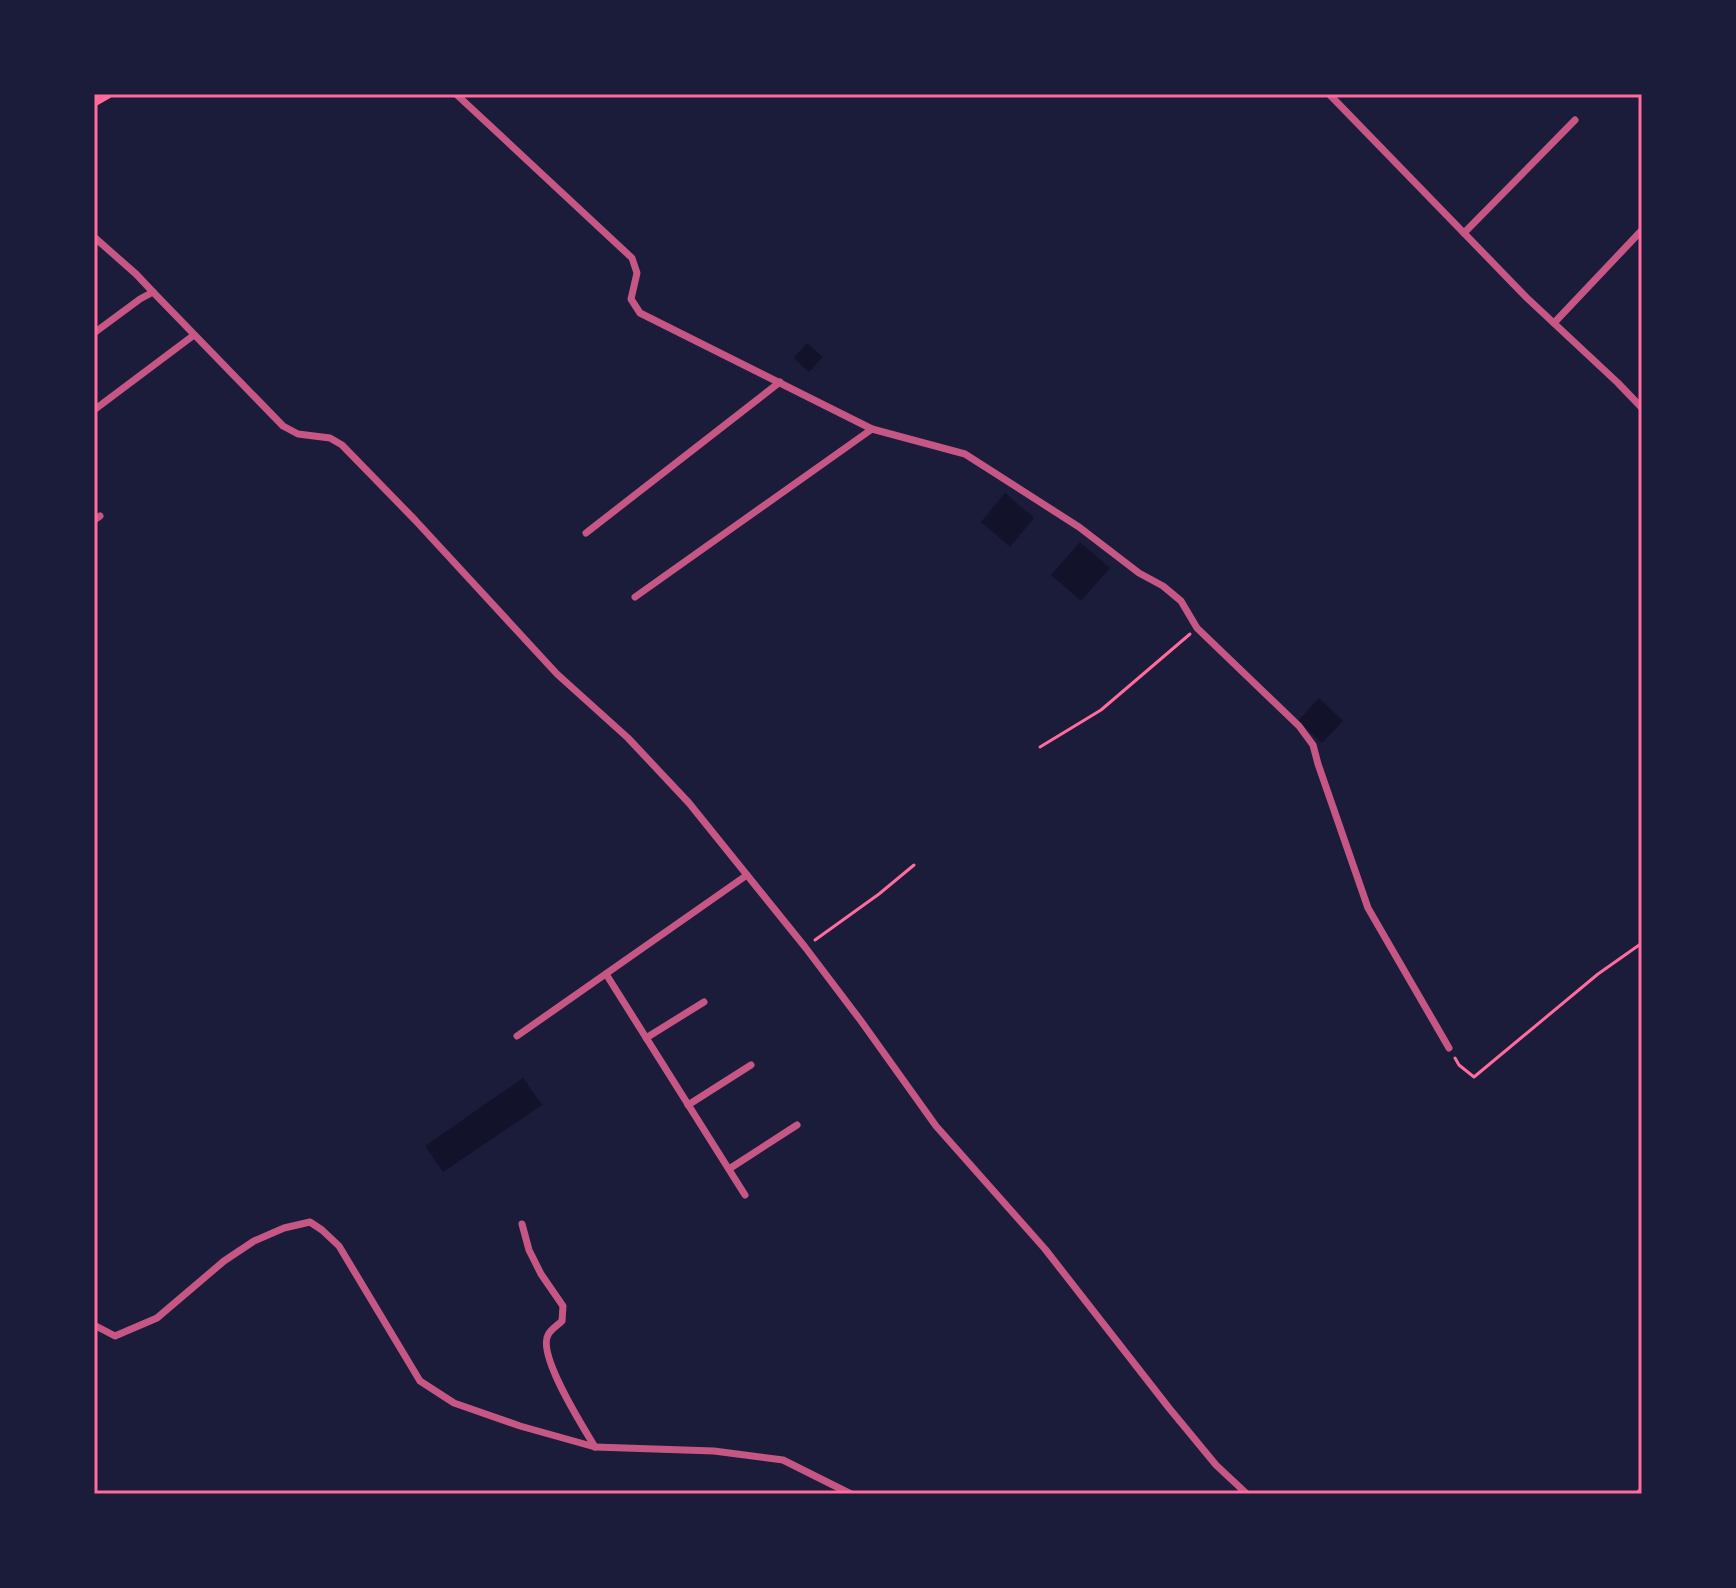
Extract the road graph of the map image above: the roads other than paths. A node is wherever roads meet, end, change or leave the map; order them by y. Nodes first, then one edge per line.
1 (108, 94) edge
2 (456, 94) edge
3 (1329, 94) edge
4 (94, 102) edge
5 (1575, 120) dead end
6 (1642, 230) edge
7 (1464, 233) junction
8 (94, 237) edge
9 (153, 292) junction
10 (1554, 323) junction
11 (94, 333) edge
12 (194, 335) junction
13 (780, 382) junction
14 (1642, 408) edge
15 (94, 410) edge
16 (872, 429) junction
17 (586, 533) dead end
18 (635, 597) dead end
19 (747, 875) junction
20 (606, 974) junction
21 (704, 1002) dead end
22 (517, 1036) dead end
23 (646, 1038) junction
24 (1449, 1048) road end
25 (751, 1065) dead end
26 (688, 1105) junction
27 (797, 1125) dead end
28 (729, 1169) junction
29 (745, 1195) dead end
30 (522, 1224) dead end
31 (94, 1325) edge
32 (595, 1447) junction
33 (851, 1494) edge
34 (1247, 1494) edge

1 - 4 main road
2 - 13 street
3 - 7 street
5 - 7 street
6 - 10 street
7 - 10 street
8 - 9 street
9 - 11 street
9 - 12 street
10 - 14 street
12 - 15 street
12 - 19 street
13 - 16 street
13 - 17 street
16 - 18 street
16 - 24 street
19 - 20 street
19 - 34 street
20 - 22 street
20 - 23 street
21 - 23 street
23 - 26 street
25 - 26 street
26 - 28 street
27 - 28 street
28 - 29 street
30 - 32 street
31 - 32 street
32 - 33 street

